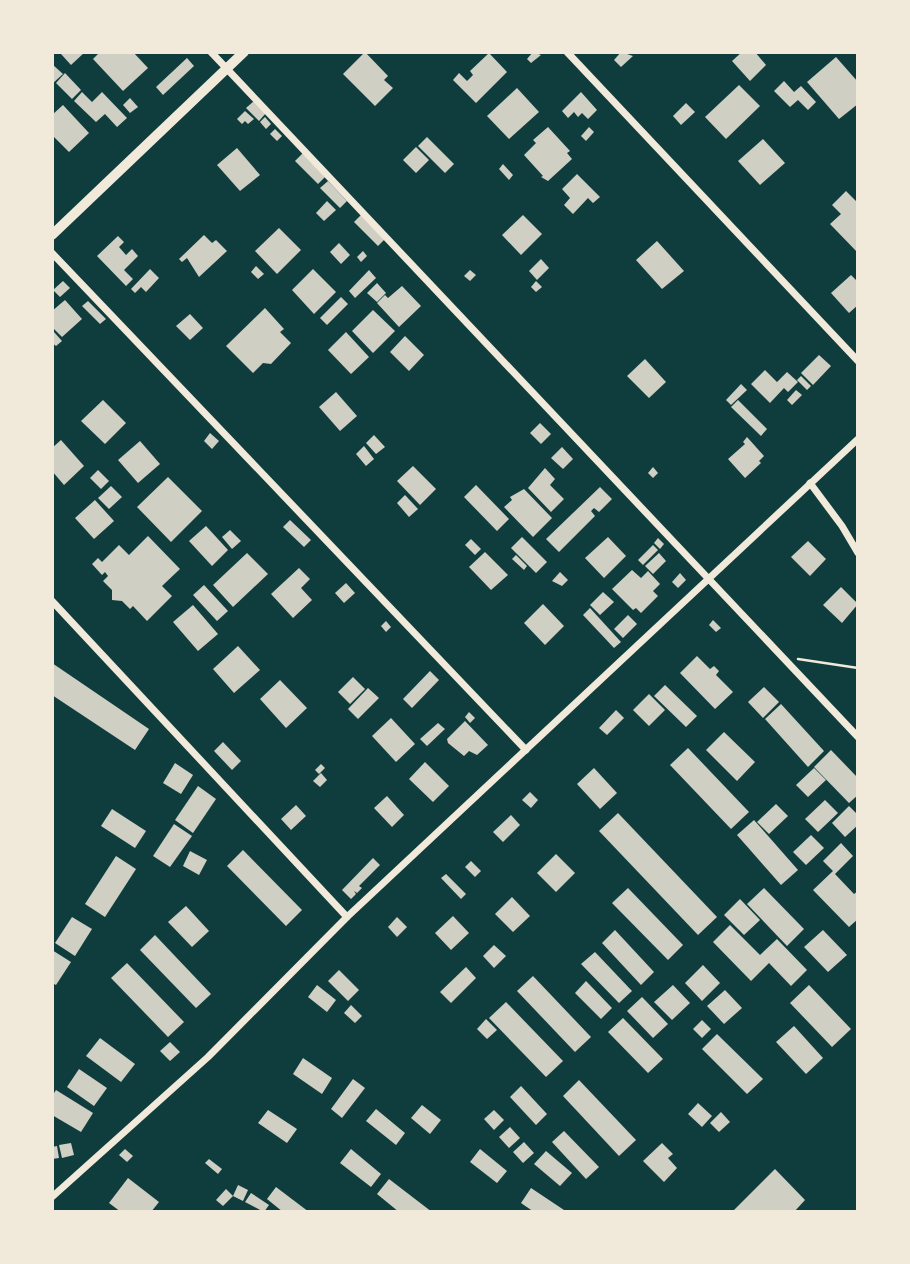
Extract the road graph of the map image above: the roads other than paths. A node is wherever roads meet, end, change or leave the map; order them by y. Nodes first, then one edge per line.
1 (211, 52) edge
2 (244, 52) edge
3 (567, 52) edge
4 (226, 69) junction
5 (52, 235) edge
6 (52, 253) edge
7 (858, 361) edge
8 (858, 439) edge
9 (810, 483) junction
10 (858, 552) edge
11 (710, 579) junction
12 (52, 601) edge
13 (858, 737) edge
14 (526, 750) junction
15 (347, 917) junction
16 (52, 1197) edge

1 - 4 street
2 - 4 street
3 - 7 street
4 - 5 street
4 - 11 street
6 - 14 street
8 - 9 street
9 - 10 street
9 - 11 street
11 - 13 street
11 - 14 street
12 - 15 street
14 - 15 street
15 - 16 street

